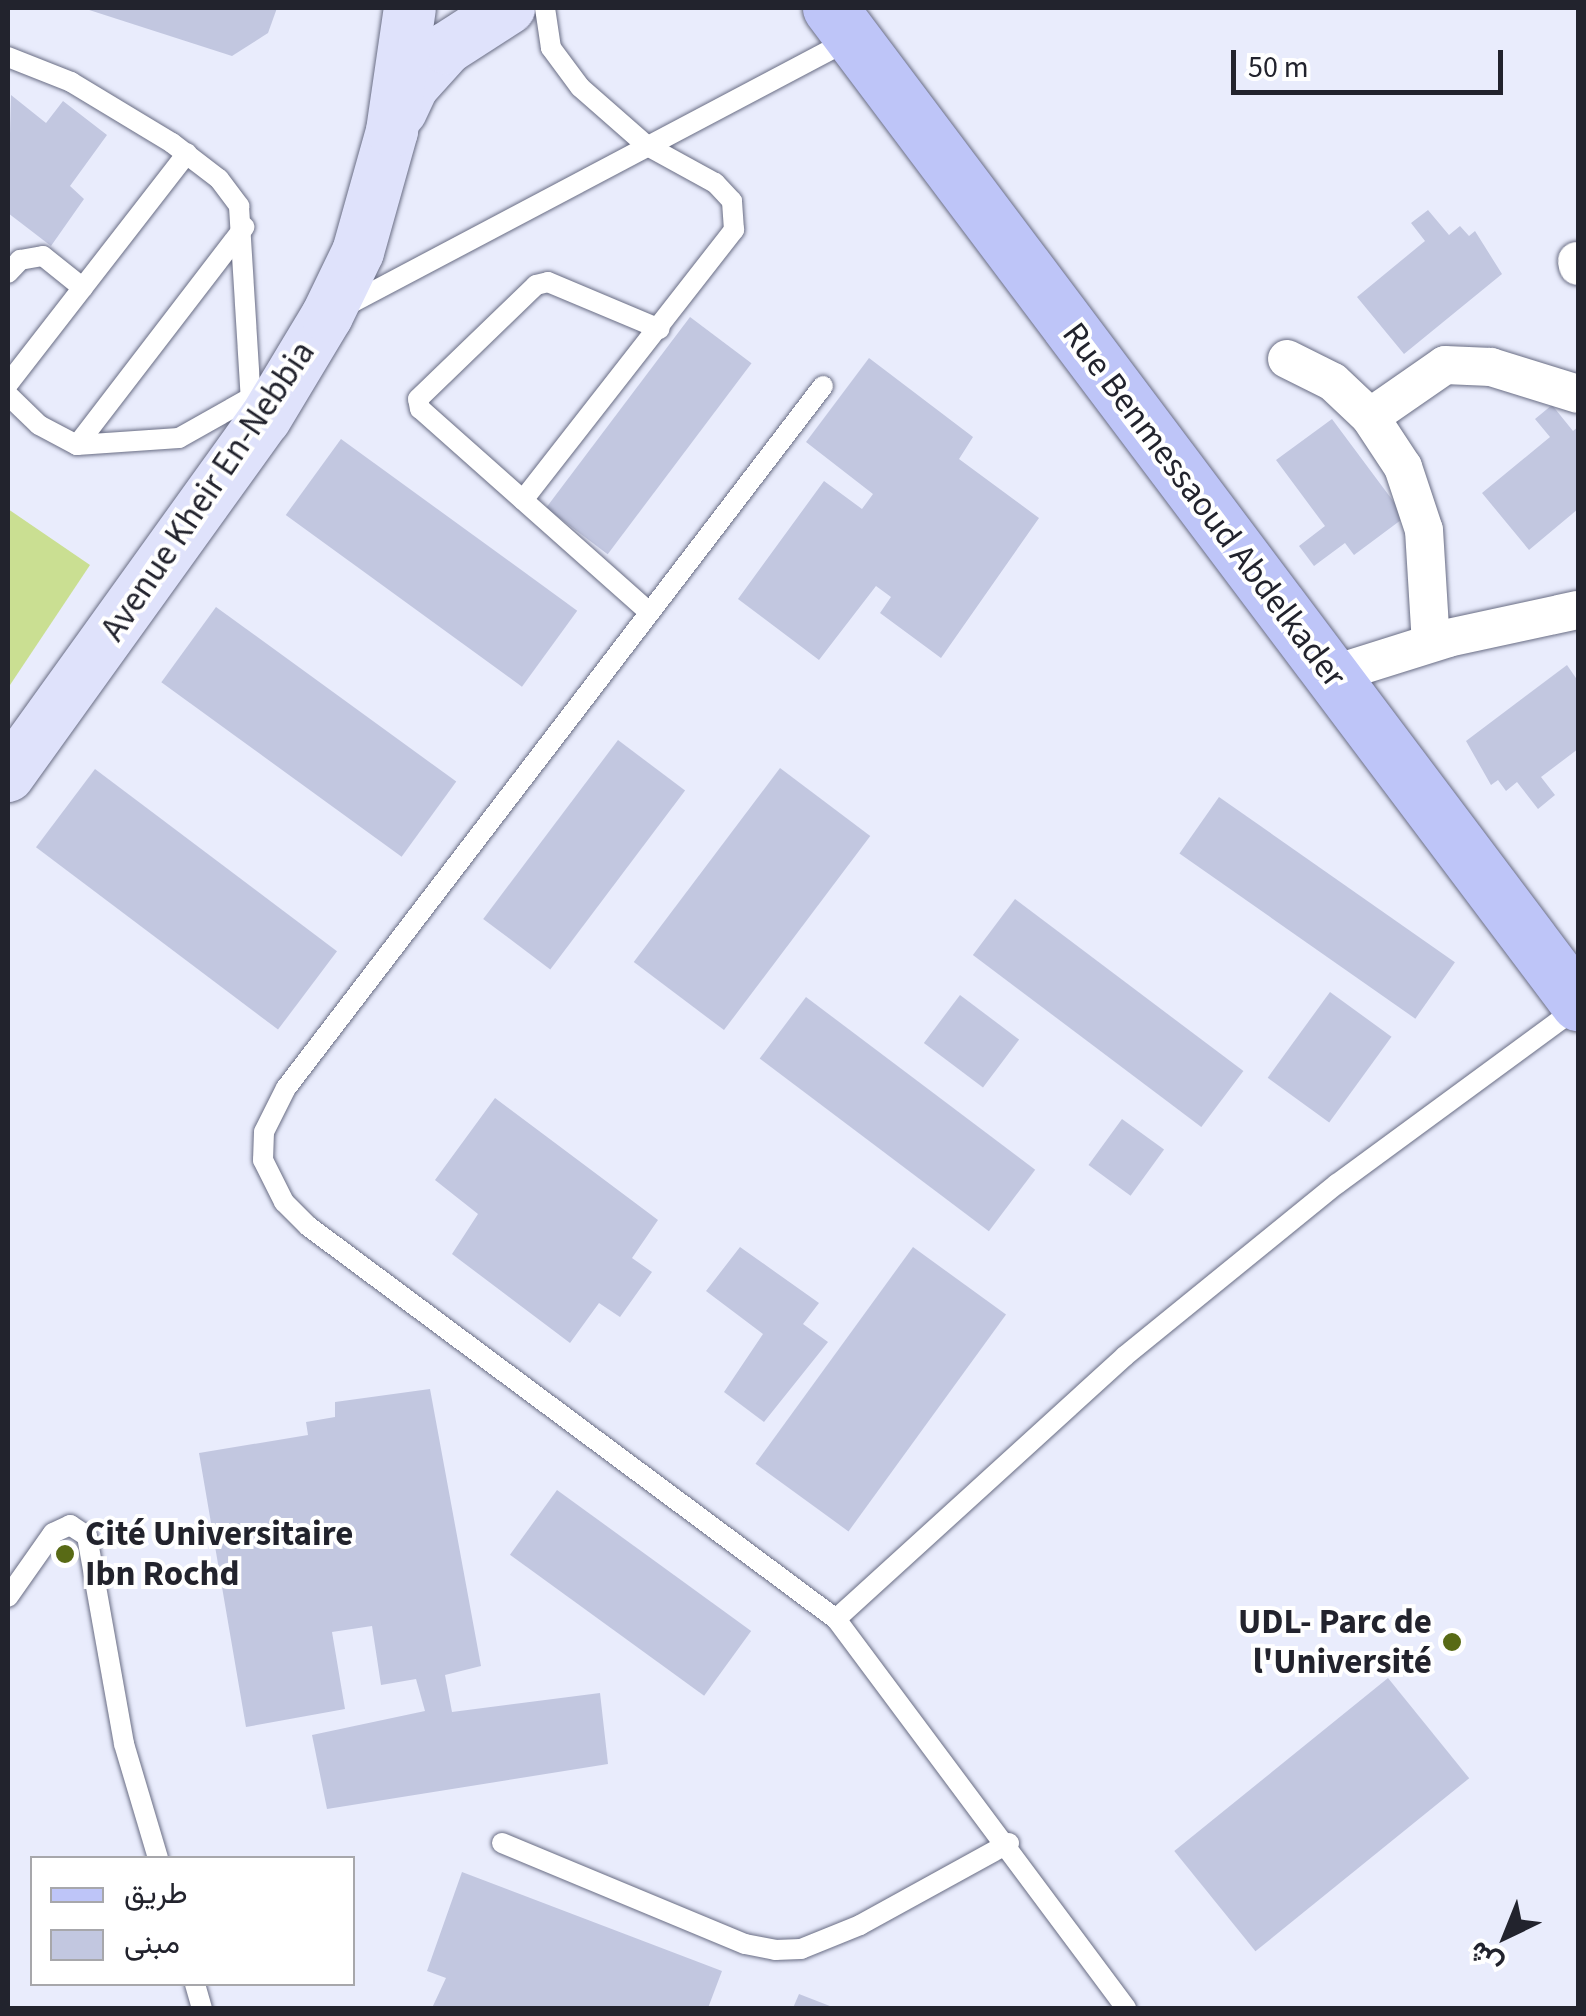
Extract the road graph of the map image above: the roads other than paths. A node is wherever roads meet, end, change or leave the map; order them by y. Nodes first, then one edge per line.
1 (410, 8) edge
2 (509, 8) edge
3 (546, 8) edge
4 (842, 22) edge
5 (8, 57) edge
6 (392, 130) junction
7 (646, 145) junction
8 (186, 153) junction
9 (244, 228) junction
10 (8, 273) edge
11 (83, 288) junction
12 (327, 316) junction
13 (660, 329) junction
14 (1288, 359) dead end
15 (8, 384) edge
16 (823, 386) dead end
17 (1578, 394) edge
18 (8, 395) edge
19 (252, 416) junction
20 (1370, 416) junction
21 (77, 445) junction
22 (523, 500) junction
23 (1578, 610) edge
24 (649, 612) junction
25 (1431, 643) junction
26 (1331, 675) junction
27 (8, 776) edge
28 (1578, 1004) edge
29 (8, 1597) edge
30 (836, 1619) junction
31 (502, 1843) dead end
32 (1008, 1844) junction
33 (157, 1856) edge
34 (1126, 2008) edge

1 - 6 main road
2 - 6 main road
3 - 7 lane
4 - 7 lane
4 - 26 main road, Rue Benmessaoud Abdelkader
5 - 8 lane
6 - 12 main road, Avenue Kheir En-Nebbia
7 - 12 lane
7 - 13 lane
8 - 9 lane
8 - 11 lane
9 - 19 lane
9 - 21 lane
10 - 11 lane
11 - 15 lane
12 - 19 main road, Avenue Kheir En-Nebbia
13 - 22 lane
13 - 22 lane
14 - 20 street
16 - 24 lane
17 - 20 street
18 - 21 lane
19 - 21 lane
19 - 27 main road, Avenue Kheir En-Nebbia
20 - 25 street
22 - 24 lane
23 - 25 street
24 - 30 lane
25 - 26 street
26 - 28 main road, Rue Benmessaoud Abdelkader
28 - 30 lane
29 - 33 lane
30 - 32 lane
31 - 32 lane
32 - 34 lane

